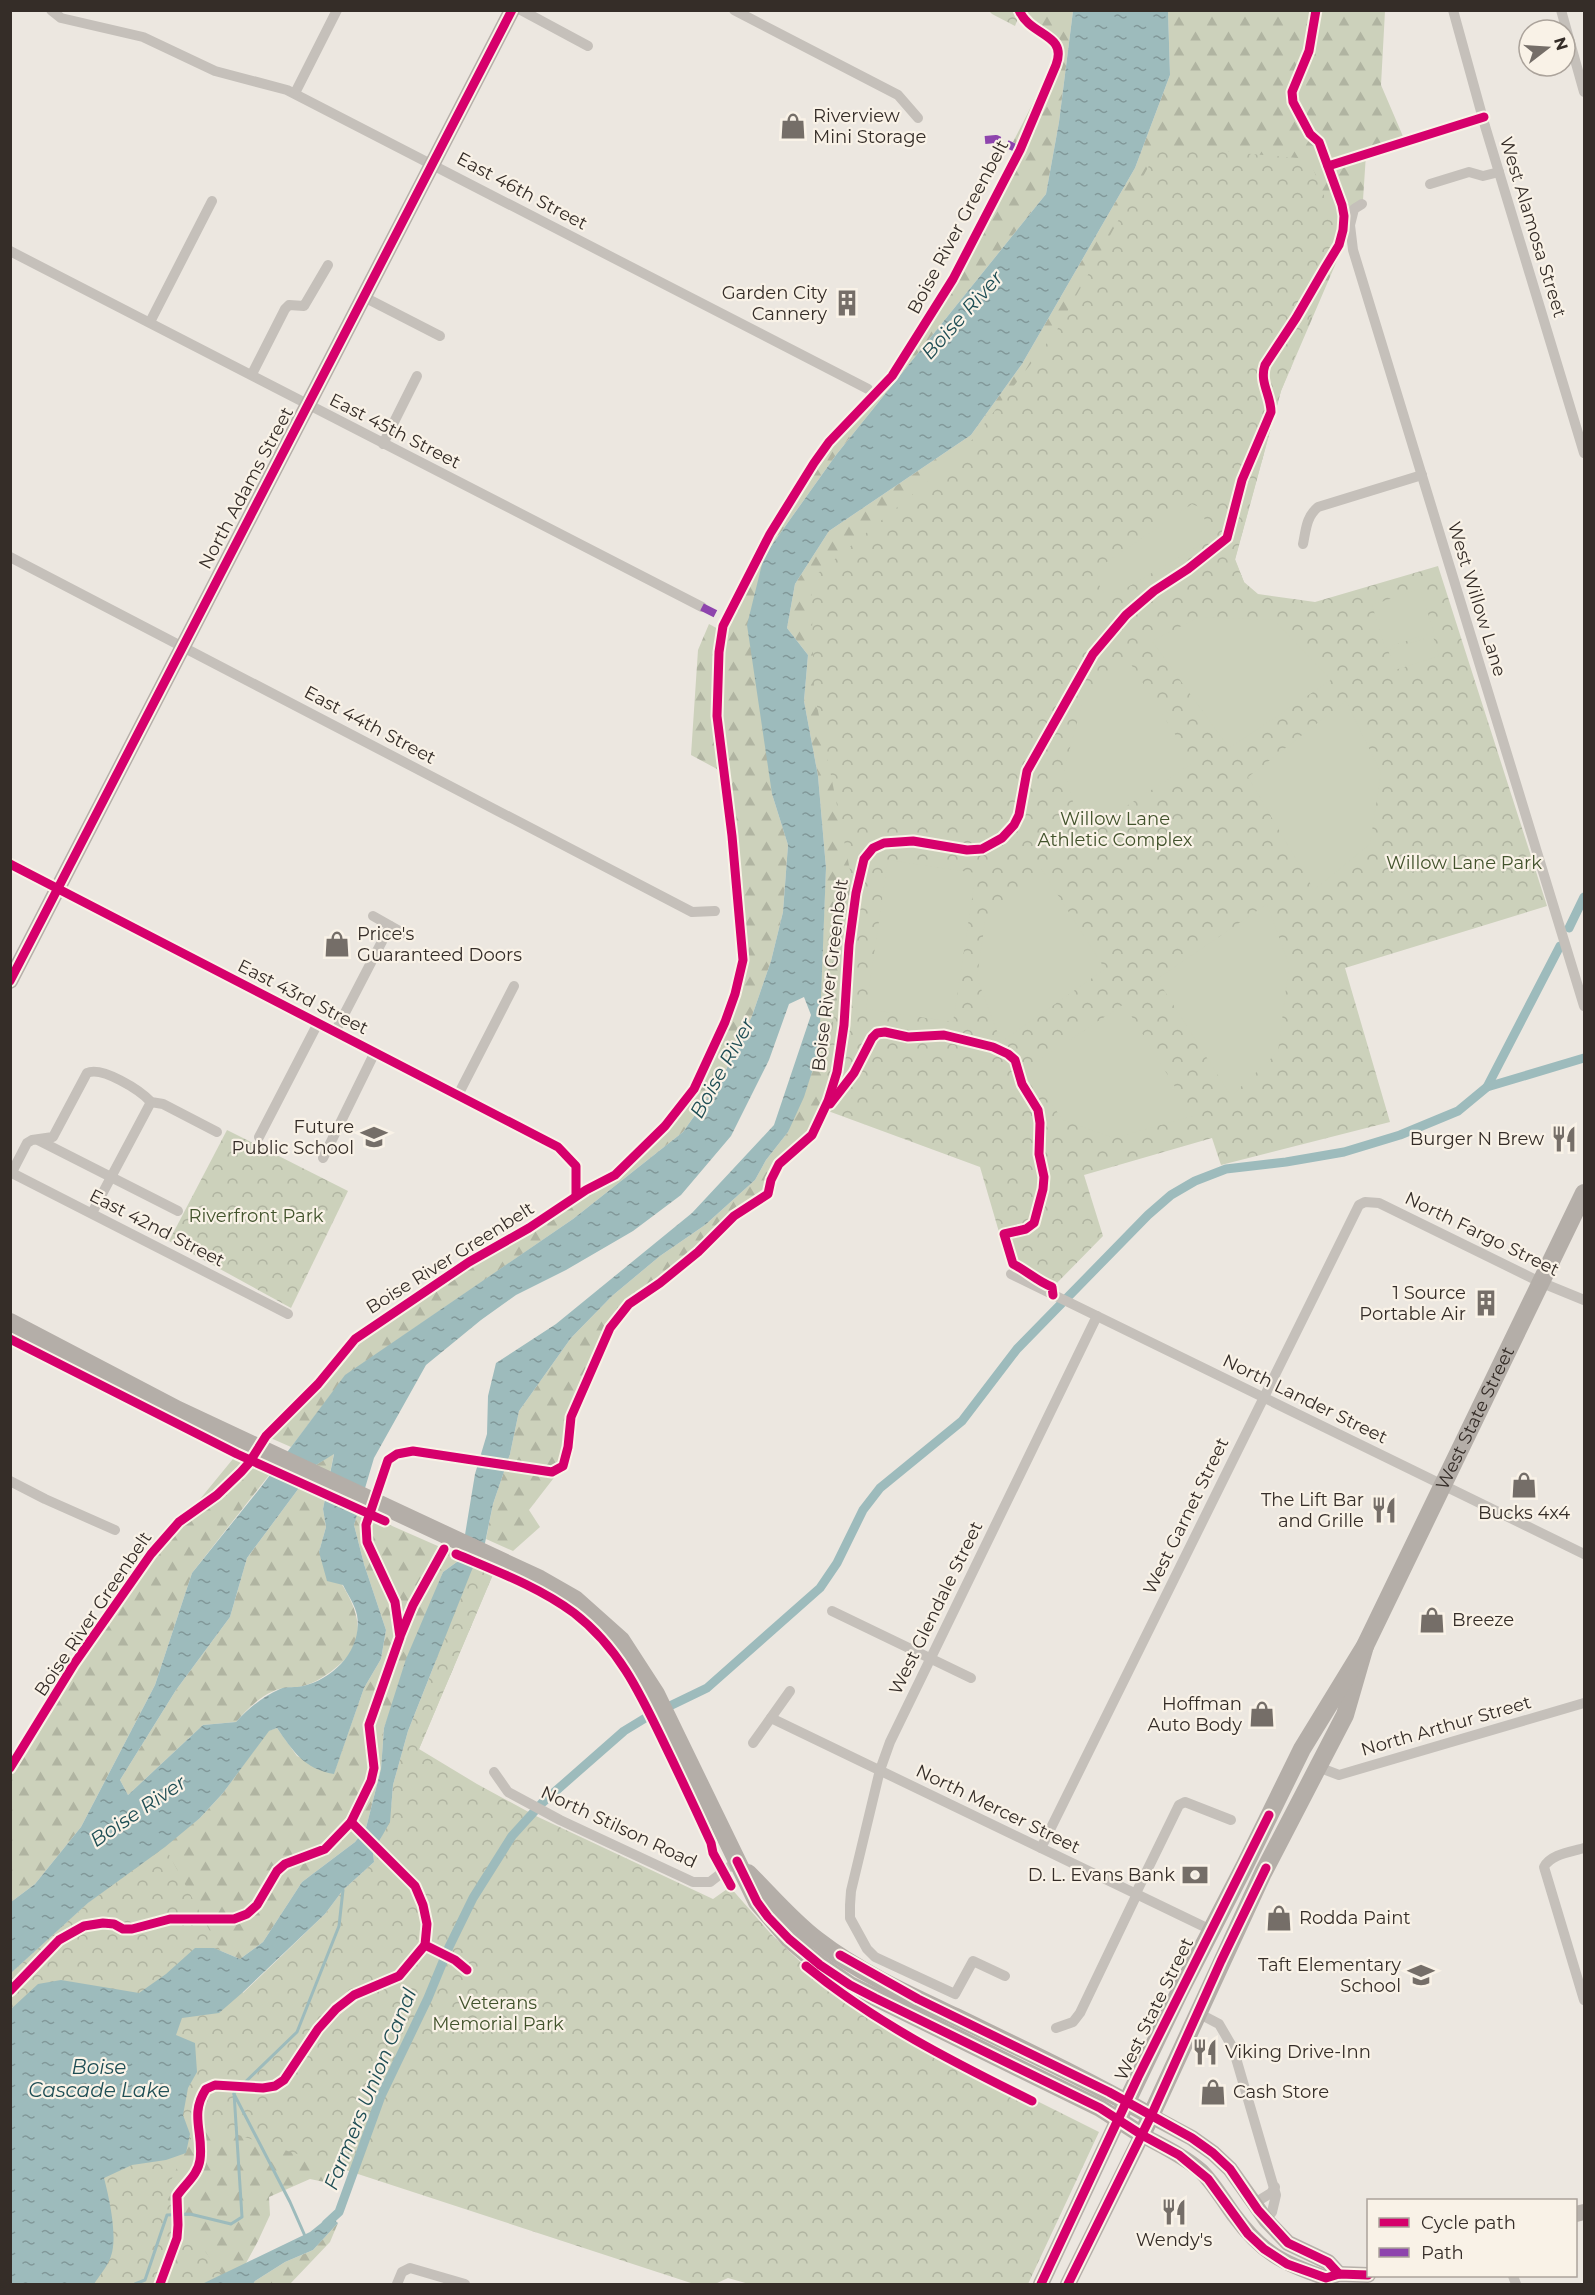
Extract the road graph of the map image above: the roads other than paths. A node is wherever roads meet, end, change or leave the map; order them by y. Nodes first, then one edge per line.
1 (51, 10) edge
2 (337, 10) edge
3 (512, 10) edge
4 (521, 10) edge
5 (734, 10) edge
6 (1453, 10) edge
7 (1561, 10) edge
8 (588, 46) dead end
9 (1584, 92) edge
10 (295, 93) junction
11 (918, 118) dead end
12 (433, 163) junction
13 (1499, 172) junction
14 (1430, 184) dead end
15 (212, 201) dead end
16 (1362, 204) dead end
17 (10, 251) edge
18 (328, 265) dead end
19 (364, 297) junction
20 (150, 322) junction
21 (440, 336) dead end
22 (252, 374) junction
23 (417, 376) dead end
24 (868, 389) dead end
25 (308, 405) junction
26 (383, 444) junction
27 (1584, 453) edge
28 (1422, 475) junction
29 (1303, 544) dead end
30 (10, 557) edge
31 (702, 607) dead end
32 (183, 645) junction
33 (10, 864) edge
34 (58, 888) junction
35 (715, 911) dead end
36 (373, 916) dead end
37 (390, 926) junction
38 (404, 933) dead end
39 (10, 981) edge
40 (514, 986) dead end
41 (1584, 1006) edge
42 (318, 1023) junction
43 (335, 1032) junction
44 (375, 1052) junction
45 (458, 1095) junction
46 (151, 1102) junction
47 (217, 1132) dead end
48 (259, 1137) dead end
49 (38, 1140) junction
50 (323, 1158) dead end
51 (576, 1166) dead end
52 (11, 1172) edge
53 (111, 1177) junction
54 (1584, 1192) edge
55 (1365, 1202) joint
56 (178, 1211) dead end
57 (92, 1214) junction
58 (1011, 1274) dead end
59 (1540, 1282) junction
60 (1584, 1300) edge
61 (288, 1314) dead end
62 (1097, 1316) junction
63 (10, 1322) edge
64 (1263, 1397) junction
65 (10, 1481) edge
66 (1443, 1485) junction
67 (116, 1530) dead end
68 (1584, 1554) edge
69 (832, 1611) dead end
70 (1365, 1646) junction
71 (929, 1658) junction
72 (971, 1678) dead end
73 (790, 1691) dead end
74 (1331, 1702) junction
75 (1584, 1703) edge
76 (771, 1718) junction
77 (753, 1743) dead end
78 (1318, 1767) junction
79 (880, 1770) junction
80 (494, 1772) dead end
81 (1269, 1815) junction
82 (1232, 1820) dead end
83 (1041, 1848) junction
84 (1584, 1848) edge
85 (737, 1861) junction
86 (1266, 1868) junction
87 (1137, 1894) junction
88 (1211, 1930) junction
89 (1005, 1976) dead end
90 (1584, 1995) edge
91 (1198, 2013) junction
92 (1056, 2028) dead end
93 (1126, 2102) junction
94 (1151, 2116) junction
95 (1118, 2120) junction
96 (1142, 2135) junction
97 (1275, 2187) junction
98 (1223, 2199) junction
99 (1253, 2204) junction
100 (1266, 2220) junction
101 (1248, 2234) junction
102 (1297, 2247) junction
103 (1367, 2275) edge
104 (1341, 2279) edge
105 (397, 2284) edge
106 (465, 2284) edge
107 (1041, 2284) edge
108 (1068, 2284) edge

1 - 10 street, East 46th Street
2 - 10 street
3 - 12 street, North Adams Street
4 - 8 street
5 - 11 street
6 - 13 street, West Alamosa Street
7 - 9 street
10 - 12 street, East 46th Street
12 - 19 street, North Adams Street
12 - 24 street, East 46th Street
13 - 14 street
13 - 27 street, West Alamosa Street
15 - 20 street
16 - 28 street, West Willow Lane
17 - 20 street, East 45th Street
18 - 22 street
19 - 21 street
19 - 25 street, North Adams Street
20 - 22 street, East 45th Street
22 - 25 street, East 45th Street
23 - 26 street
25 - 26 street, East 45th Street
25 - 32 street, North Adams Street
26 - 31 street, East 45th Street
28 - 29 street
28 - 41 street, West Willow Lane
30 - 32 street, East 44th Street
32 - 34 street, North Adams Street
32 - 35 street, East 44th Street
33 - 34 street, East 43rd Street
34 - 39 street, North Adams Street
34 - 42 street, East 43rd Street
36 - 37 street
37 - 38 street
37 - 43 street
40 - 45 street
42 - 43 street, East 43rd Street
42 - 48 street
43 - 44 street, East 43rd Street
44 - 45 street, East 43rd Street
44 - 50 street
45 - 51 street, East 43rd Street
46 - 47 street
46 - 49 street
46 - 53 street
49 - 52 street
49 - 53 street
52 - 57 street, East 42nd Street
53 - 56 street
53 - 57 street
54 - 59 main road, West State Street
55 - 59 street, North Fargo Street
55 - 64 street, West Garnet Street
57 - 61 street, East 42nd Street
58 - 62 street, North Lander Street
59 - 60 street, North Fargo Street
59 - 66 main road, West State Street
62 - 64 street, North Lander Street
62 - 71 street, West Glendale Street
63 - 85 main road
64 - 66 street, North Lander Street
64 - 83 street, West Garnet Street
65 - 67 street
66 - 68 street, North Lander Street
66 - 70 main road, West State Street
69 - 71 street
70 - 74 main road, West State Street
70 - 78 main road, West State Street
71 - 72 street
71 - 79 street, West Glendale Street
73 - 76 street
74 - 78 main road, West State Street
74 - 81 main road, West State Street
75 - 78 street, North Arthur Street
76 - 77 street
76 - 79 street, North Mercer Street
78 - 86 main road, West State Street
79 - 83 street, North Mercer Street
79 - 89 street, West Glendale Street
80 - 85 street, North Stilson Road
81 - 86 main road, West State Street
81 - 88 main road, West State Street
82 - 87 street
83 - 87 street, North Mercer Street
84 - 90 street
85 - 93 main road
85 - 95 main road
86 - 91 main road, West State Street
87 - 88 street, North Mercer Street
87 - 92 street
88 - 93 main road, West State Street
91 - 94 main road, West State Street
91 - 97 street
93 - 94 main road
93 - 95 main road, West State Street
94 - 96 main road, West State Street
94 - 99 street
95 - 96 main road
95 - 107 street, West State Street
96 - 98 street
96 - 108 street, West State Street
97 - 99 street
97 - 100 street
98 - 100 street
98 - 101 street
99 - 100 street
100 - 102 street
101 - 102 street
101 - 104 street
102 - 104 street
103 - 104 street
105 - 106 street

